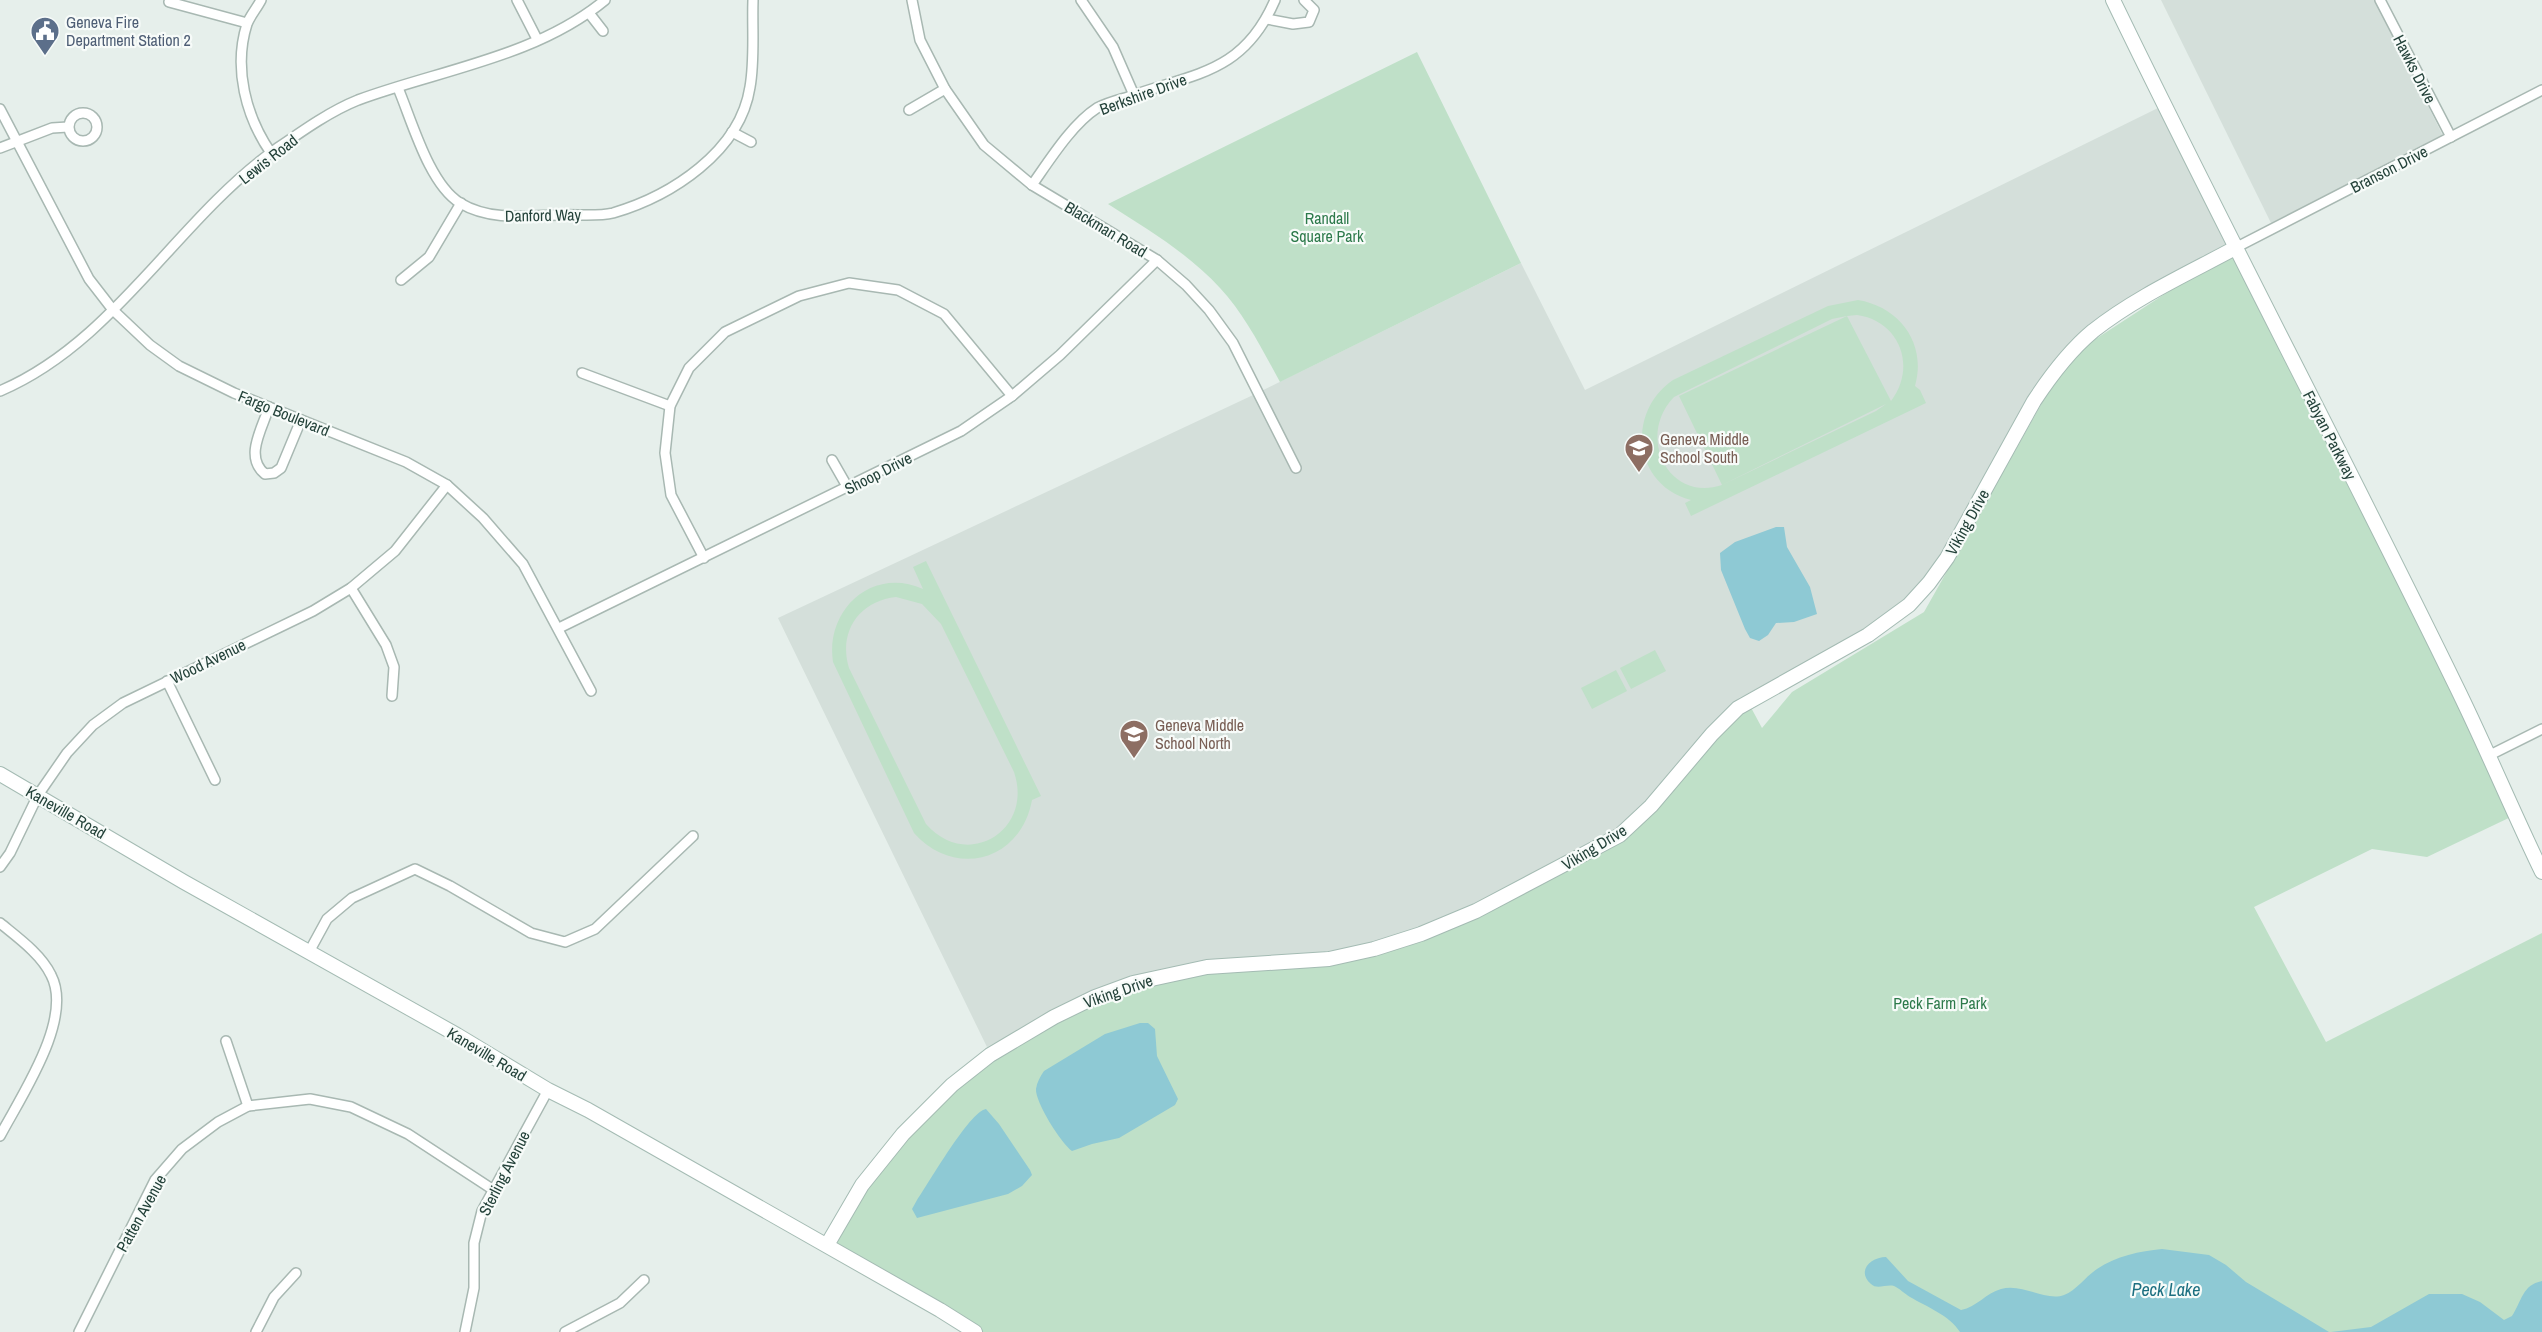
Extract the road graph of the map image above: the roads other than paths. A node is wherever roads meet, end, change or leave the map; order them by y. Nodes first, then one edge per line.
1 (261, 0) edge
2 (517, 0) edge
3 (605, 0) edge
4 (753, 0) edge
5 (912, 0) edge
6 (1081, 0) edge
7 (1275, 0) edge
8 (1304, 0) edge
9 (2113, 0) edge
10 (2380, 0) edge
11 (169, 2) dead end
12 (589, 13) junction
13 (1267, 19) junction
14 (248, 23) junction
15 (603, 32) dead end
16 (537, 39) junction
17 (398, 88) junction
18 (945, 89) junction
19 (2542, 90) edge
20 (1134, 95) junction
21 (0, 109) edge
22 (909, 110) dead end
23 (68, 126) dead end
24 (732, 132) junction
25 (2451, 137) junction
26 (18, 142) junction
27 (751, 142) dead end
28 (0, 148) edge
29 (271, 153) junction
30 (1032, 185) junction
31 (460, 203) junction
32 (2237, 247) junction
33 (1157, 260) junction
34 (401, 280) dead end
35 (113, 309) junction
36 (582, 373) dead end
37 (0, 391) edge
38 (1012, 396) junction
39 (670, 406) junction
40 (269, 407) junction
41 (301, 420) junction
42 (832, 460) dead end
43 (1296, 468) dead end
44 (447, 485) junction
45 (848, 488) junction
46 (704, 558) junction
47 (351, 588) junction
48 (559, 628) junction
49 (167, 681) junction
50 (591, 691) dead end
51 (392, 696) dead end
52 (2542, 729) edge
53 (2488, 756) junction
54 (0, 774) edge
55 (215, 780) dead end
56 (38, 795) junction
57 (693, 836) dead end
58 (0, 867) edge
59 (2542, 872) edge
60 (0, 923) edge
61 (309, 952) junction
62 (226, 1041) dead end
63 (548, 1090) junction
64 (248, 1106) junction
65 (0, 1136) edge
66 (492, 1189) junction
67 (827, 1245) junction
68 (296, 1273) dead end
69 (644, 1280) dead end
70 (78, 1332) edge
71 (256, 1332) edge
72 (465, 1332) edge
73 (565, 1332) edge
74 (975, 1332) edge

1 - 14 street
2 - 16 street
3 - 12 street, Lewis Road
4 - 24 street, Danford Way
5 - 18 street, Blackman Road
6 - 20 street
7 - 13 street, Berkshire Drive
8 - 13 street
9 - 32 main road, Fabyan Parkway
10 - 25 street, Hawks Drive
11 - 14 street
12 - 15 street
12 - 16 street, Lewis Road
13 - 20 street, Berkshire Drive
14 - 29 street
16 - 17 street, Lewis Road
17 - 29 street, Lewis Road
17 - 31 street, Danford Way
18 - 22 street
18 - 30 street, Blackman Road
19 - 25 street, Branson Drive
20 - 30 street, Berkshire Drive
21 - 26 street, Fargo Boulevard
23 - 26 street
24 - 27 street
24 - 31 street, Danford Way
25 - 32 street, Branson Drive
26 - 28 street
26 - 35 street, Fargo Boulevard
29 - 35 street, Lewis Road
30 - 33 street, Blackman Road
31 - 34 street
32 - 53 main road, Fabyan Parkway
32 - 67 main road, Viking Drive
33 - 38 street, Shoop Drive
33 - 43 street, Blackman Road
35 - 37 street, Lewis Road
35 - 40 street, Fargo Boulevard
36 - 39 street
38 - 39 street
38 - 45 street, Shoop Drive
39 - 46 street
40 - 41 street, Fargo Boulevard
40 - 41 street
41 - 44 street, Fargo Boulevard
42 - 45 street
44 - 47 street, Wood Avenue
44 - 48 street, Fargo Boulevard
45 - 46 street, Shoop Drive
46 - 48 street, Shoop Drive
47 - 49 street, Wood Avenue
47 - 51 street
48 - 50 street, Fargo Boulevard
49 - 55 street
49 - 56 street, Wood Avenue
52 - 53 street
53 - 59 main road, Fabyan Parkway
54 - 56 main road, Kaneville Road
56 - 58 street, Wood Avenue
56 - 61 main road, Kaneville Road
57 - 61 street
60 - 65 street
61 - 63 main road, Kaneville Road
62 - 64 street
63 - 66 street, Sterling Avenue
63 - 67 main road, Kaneville Road
64 - 66 street, Patten Avenue
64 - 70 street, Patten Avenue
66 - 72 street, Sterling Avenue
67 - 74 main road, Kaneville Road
68 - 71 street
69 - 73 street

